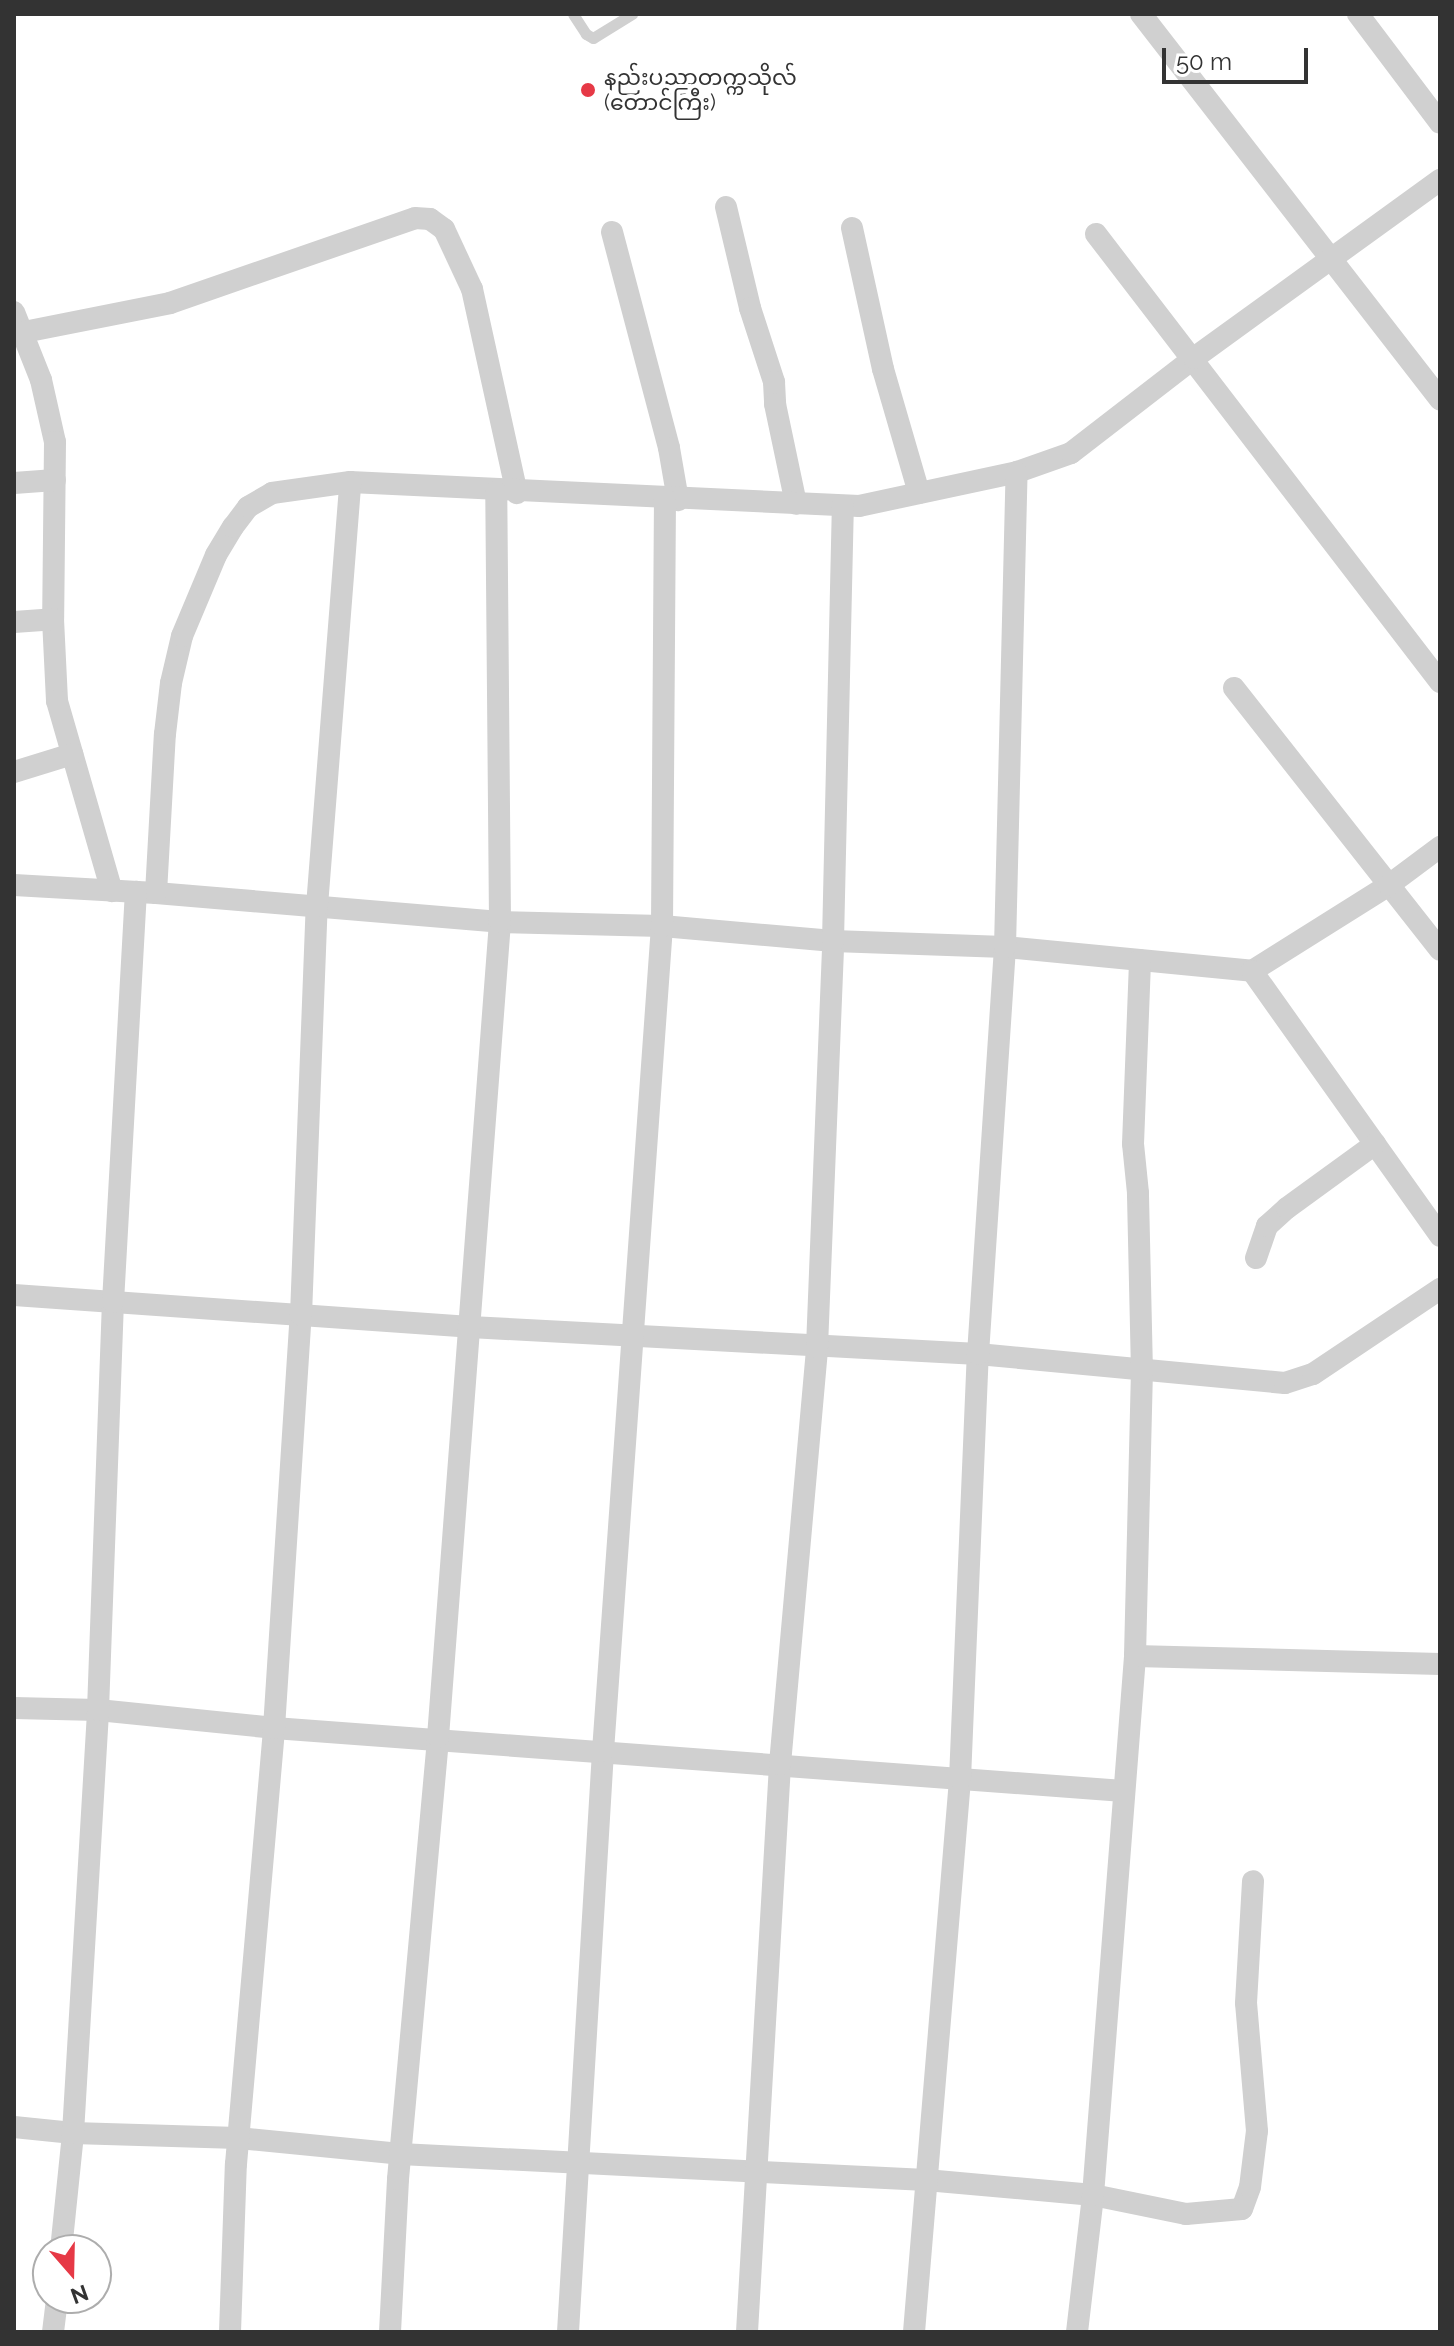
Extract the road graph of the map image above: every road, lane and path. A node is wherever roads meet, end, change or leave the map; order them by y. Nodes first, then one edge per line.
1 (573, 14) edge
2 (632, 14) edge
3 (1141, 14) edge
4 (1358, 14) edge
5 (1440, 123) edge
6 (1440, 180) edge
7 (726, 207) dead end
8 (852, 228) dead end
9 (612, 232) dead end
10 (1096, 234) dead end
11 (1332, 259) junction
12 (17, 326) edge
13 (1194, 358) junction
14 (1440, 400) edge
15 (1017, 472) junction
16 (55, 480) junction
17 (350, 482) junction
18 (14, 483) edge
19 (506, 492) junction
20 (919, 493) junction
21 (671, 500) junction
22 (796, 504) junction
23 (843, 506) junction
24 (53, 619) junction
25 (14, 622) edge
26 (1440, 682) edge
27 (1234, 688) dead end
28 (72, 754) junction
29 (14, 772) edge
30 (1440, 847) edge
31 (14, 885) edge
32 (1389, 885) junction
33 (112, 891) junction
34 (146, 892) junction
35 (317, 906) junction
36 (500, 922) junction
37 (662, 926) junction
38 (833, 941) junction
39 (1005, 947) junction
40 (1440, 950) edge
41 (1140, 960) junction
42 (1252, 971) junction
43 (1375, 1144) junction
44 (1440, 1236) edge
45 (1256, 1258) dead end
46 (1440, 1289) edge
47 (14, 1295) edge
48 (113, 1302) junction
49 (301, 1315) junction
50 (470, 1327) junction
51 (633, 1336) junction
52 (817, 1347) junction
53 (978, 1354) junction
54 (1142, 1372) junction
55 (1135, 1656) junction
56 (1440, 1664) edge
57 (14, 1708) edge
58 (98, 1710) junction
59 (274, 1728) junction
60 (438, 1737) junction
61 (603, 1751) junction
62 (780, 1764) junction
63 (960, 1779) junction
64 (1124, 1791) junction
65 (1253, 1881) dead end
66 (14, 2127) edge
67 (73, 2133) junction
68 (238, 2138) junction
69 (400, 2154) junction
70 (580, 2160) junction
71 (756, 2172) junction
72 (926, 2180) junction
73 (1093, 2195) junction
74 (63, 2234) edge
75 (230, 2332) edge
76 (390, 2332) edge
77 (568, 2332) edge
78 (747, 2332) edge
79 (914, 2332) edge
80 (1077, 2332) edge

1 - 2 lane
3 - 11 street
4 - 5 street
6 - 11 street
7 - 22 street
8 - 20 street
9 - 21 street
10 - 13 street
11 - 13 street
11 - 14 street
12 - 16 street
12 - 19 street
13 - 15 street
13 - 26 street
15 - 20 street
15 - 39 street
16 - 18 street
16 - 24 street
17 - 19 street
17 - 34 street
17 - 35 street
19 - 21 street
19 - 36 street
20 - 23 street
21 - 22 street
21 - 37 street
22 - 23 street
23 - 38 street
24 - 25 street
24 - 28 street
27 - 32 street
28 - 29 street
28 - 33 street
30 - 32 street
31 - 33 street
32 - 40 street
32 - 42 street
33 - 34 street
34 - 35 street
34 - 48 street
35 - 36 street
35 - 49 street
36 - 37 street
36 - 50 street
37 - 38 street
37 - 51 street
38 - 39 street
38 - 52 street
39 - 41 street
39 - 53 street
41 - 42 street
41 - 54 street
42 - 43 street
43 - 44 street
43 - 45 street
46 - 54 street
47 - 48 street
48 - 49 street
48 - 58 street
49 - 50 street
49 - 59 street
50 - 51 street
50 - 60 street
51 - 52 street
51 - 61 street
52 - 53 street
52 - 62 street
53 - 54 street
53 - 63 street
54 - 55 street
55 - 56 street
55 - 64 street
57 - 58 street
58 - 59 street
58 - 67 street
59 - 60 street
59 - 68 street
60 - 61 street
60 - 69 street
61 - 62 street
61 - 70 street
62 - 63 street
62 - 71 street
63 - 64 street
63 - 72 street
64 - 73 street
65 - 73 street
66 - 67 street
67 - 68 street
67 - 74 street
68 - 69 street
68 - 75 street
69 - 70 street
69 - 76 street
70 - 71 street
70 - 77 street
71 - 72 street
71 - 78 street
72 - 73 street
72 - 79 street
73 - 80 street

